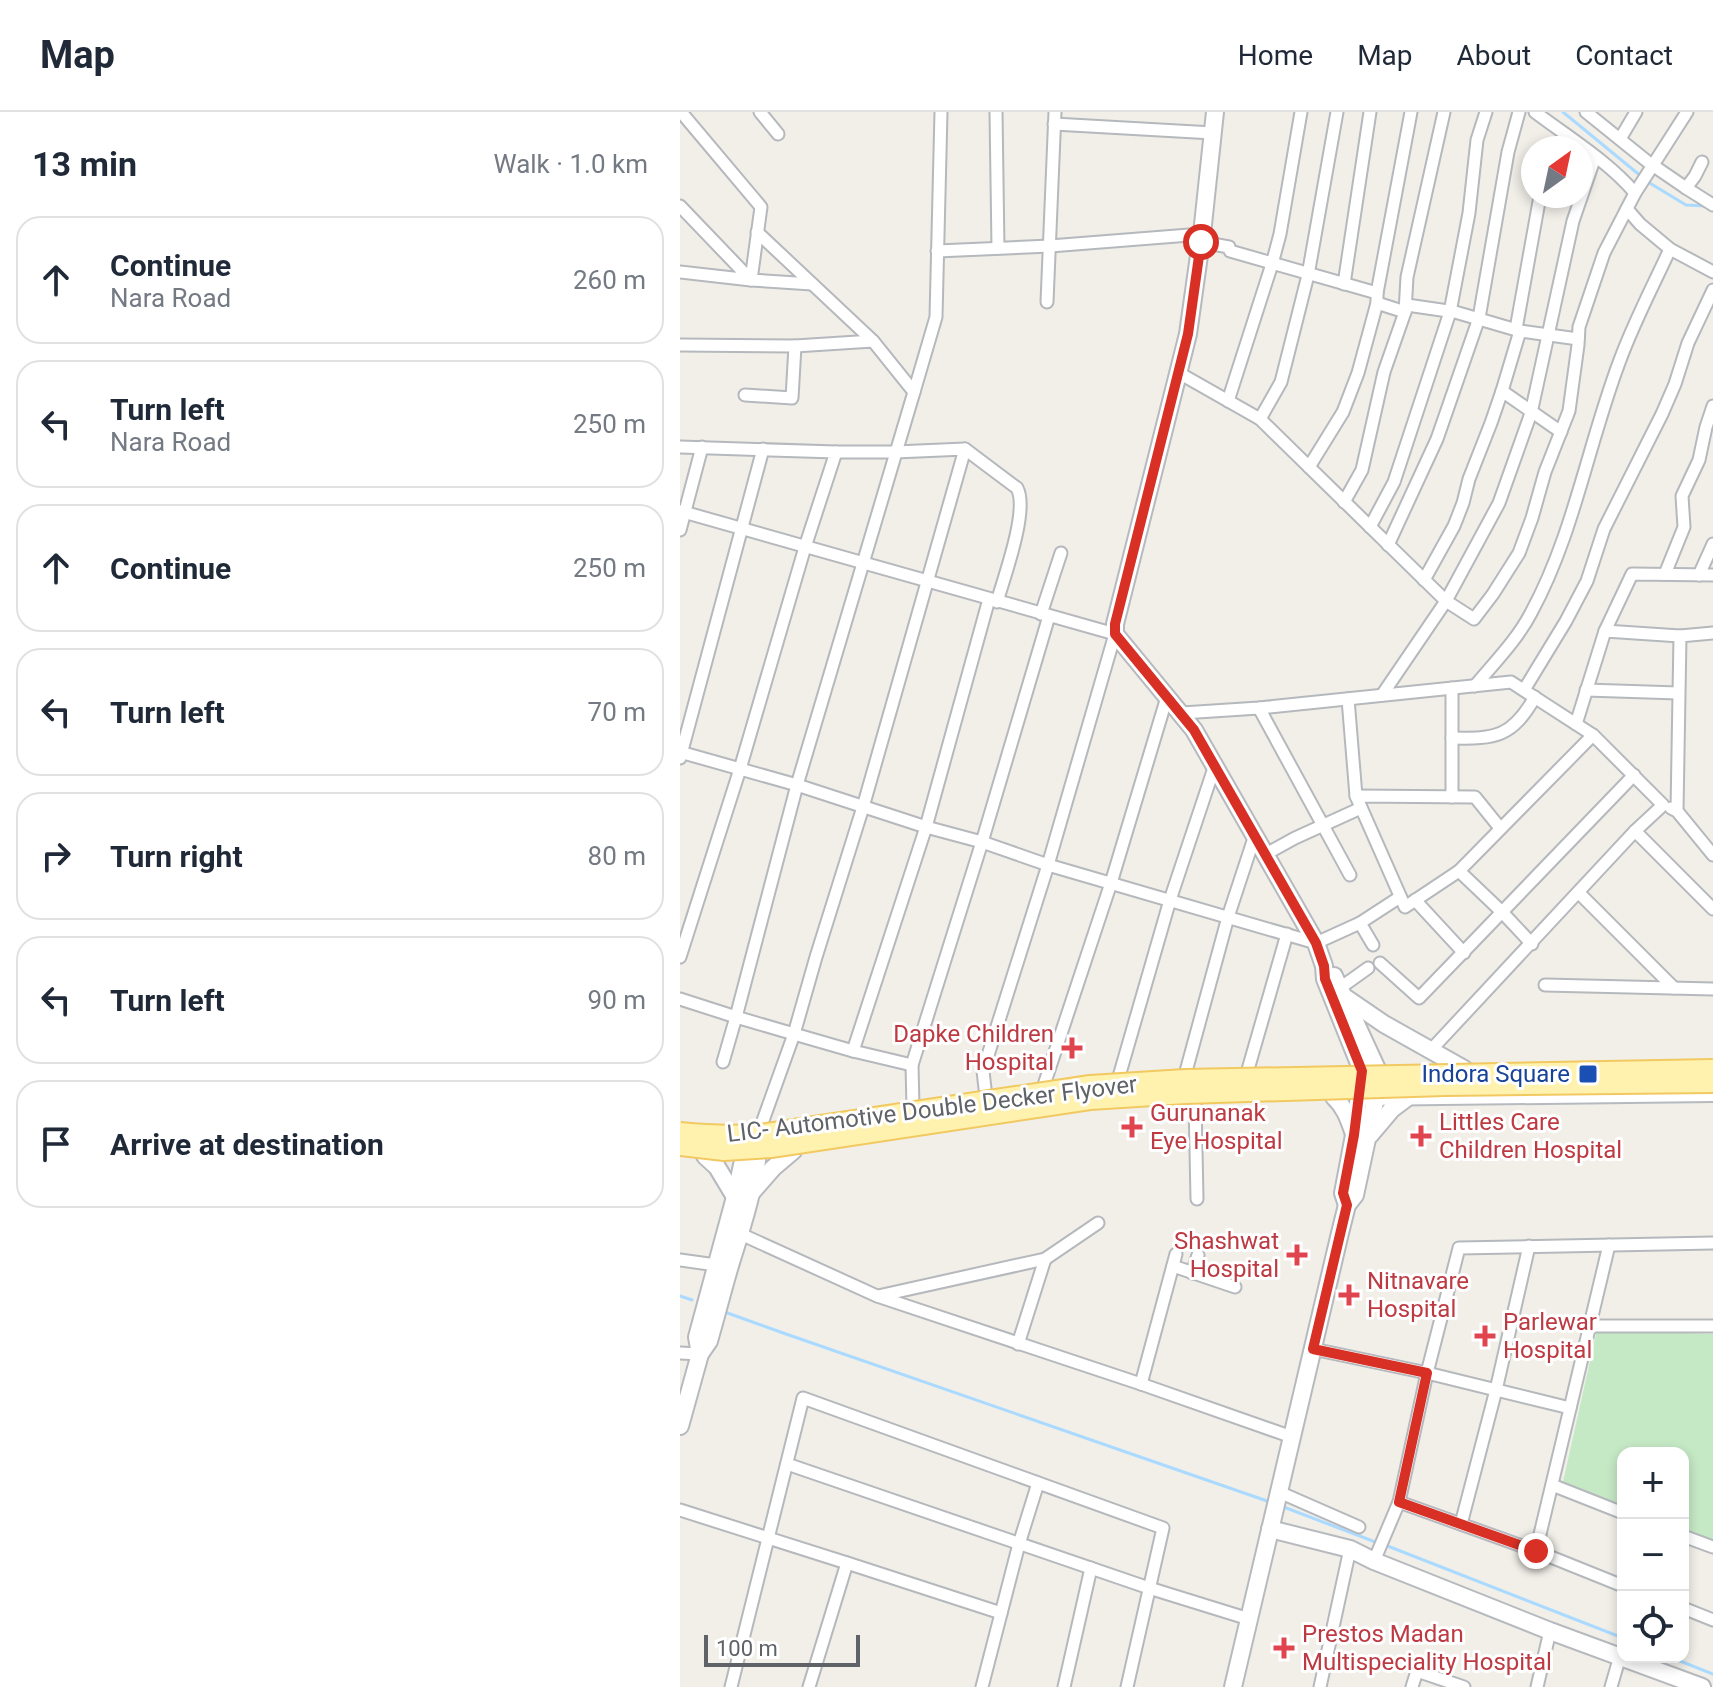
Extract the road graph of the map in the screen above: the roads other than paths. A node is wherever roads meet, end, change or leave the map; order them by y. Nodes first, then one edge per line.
1 (681, 112) edge
2 (760, 112) edge
3 (941, 112) edge
4 (996, 112) edge
5 (1215, 112) edge
6 (1301, 112) edge
7 (1337, 112) edge
8 (1370, 112) edge
9 (1411, 112) edge
10 (1444, 112) edge
11 (1486, 112) edge
12 (1519, 112) edge
13 (1535, 112) edge
14 (1586, 112) edge
15 (1636, 112) edge
16 (1687, 112) edge
17 (1599, 117) edge
18 (1054, 118) edge
19 (1213, 133) junction
20 (778, 134) dead end
21 (1565, 135) joint
22 (1620, 139) junction
23 (1595, 157) junction
24 (1702, 162) dead end
25 (1653, 166) junction
26 (1686, 188) junction
27 (1635, 193) junction
28 (1713, 205) edge
29 (680, 206) edge
30 (1538, 208) edge
31 (1627, 209) junction
32 (757, 232) junction
33 (1201, 238) junction
34 (1050, 246) junction
35 (998, 248) junction
36 (1670, 249) junction
37 (937, 251) junction
38 (1272, 264) junction
39 (680, 272) edge
40 (1713, 272) edge
41 (1308, 275) junction
42 (751, 280) junction
43 (812, 284) junction
44 (1344, 284) junction
45 (1713, 290) edge
46 (1377, 298) junction
47 (1047, 302) dead end
48 (1405, 312) junction
49 (1450, 312) junction
50 (1479, 318) junction
51 (1518, 330) junction
52 (1548, 335) junction
53 (1578, 339) junction
54 (873, 341) junction
55 (680, 345) edge
56 (795, 346) junction
57 (1179, 373) junction
58 (1502, 391) junction
59 (914, 392) junction
60 (745, 395) dead end
61 (1228, 401) junction
62 (1713, 406) edge
63 (1531, 413) junction
64 (1260, 419) junction
65 (1561, 432) junction
66 (680, 447) edge
67 (702, 447) junction
68 (763, 449) junction
69 (965, 449) junction
70 (836, 452) junction
71 (895, 452) junction
72 (1309, 467) junction
73 (1344, 502) junction
74 (683, 512) edge
75 (1370, 527) junction
76 (742, 529) junction
77 (680, 530) edge
78 (1713, 544) edge
79 (1388, 545) junction
80 (805, 547) junction
81 (1061, 553) dead end
82 (863, 564) junction
83 (1665, 574) junction
84 (1699, 575) junction
85 (1713, 575) edge
86 (1424, 580) junction
87 (927, 582) junction
88 (993, 600) junction
89 (1446, 601) junction
90 (1045, 615) junction
91 (1605, 631) junction
92 (1713, 633) edge
93 (1115, 634) junction
94 (1680, 636) junction
95 (1475, 686) junction
96 (1452, 688) junction
97 (1524, 690) junction
98 (1586, 690) junction
99 (1678, 693) junction
100 (1382, 695) junction
101 (1167, 697) junction
102 (1535, 697) junction
103 (1348, 699) junction
104 (1259, 708) junction
105 (1182, 713) junction
106 (1576, 724) junction
107 (1593, 735) junction
108 (1452, 738) junction
109 (681, 754) edge
110 (1215, 765) junction
111 (740, 769) junction
112 (1634, 775) junction
113 (797, 785) junction
114 (1356, 796) junction
115 (1452, 797) junction
116 (1663, 805) junction
117 (863, 807) junction
118 (1361, 808) junction
119 (1677, 811) junction
120 (1323, 826) junction
121 (926, 827) junction
122 (1500, 828) junction
123 (1635, 831) junction
124 (1255, 835) junction
125 (982, 842) junction
126 (1266, 854) junction
127 (1713, 855) edge
128 (1048, 865) junction
129 (1459, 871) junction
130 (1350, 875) dead end
131 (1111, 883) junction
132 (1579, 893) junction
133 (1400, 897) junction
134 (1170, 900) junction
135 (1415, 900) junction
136 (1713, 909) edge
137 (1502, 912) junction
138 (1228, 917) junction
139 (1360, 923) junction
140 (1287, 934) junction
141 (1316, 943) junction
142 (1532, 944) junction
143 (1373, 945) dead end
144 (1464, 953) junction
145 (680, 957) edge
146 (1380, 963) dead end
147 (1324, 966) junction
148 (1368, 968) dead end
149 (1545, 985) dead end
150 (1674, 988) junction
151 (1713, 989) edge
152 (1342, 992) junction
153 (680, 999) edge
154 (736, 1017) junction
155 (794, 1034) junction
156 (853, 1051) junction
157 (1430, 1051) junction
158 (723, 1062) dead end
159 (912, 1065) junction
160 (1713, 1066) edge
161 (1464, 1069) junction
162 (1370, 1070) junction
163 (1247, 1073) junction
164 (1185, 1075) junction
165 (1118, 1080) junction
166 (1713, 1083) edge
167 (1043, 1088) junction
168 (1713, 1093) edge
169 (986, 1096) junction
170 (1334, 1097) junction
171 (1368, 1097) junction
172 (1408, 1097) junction
173 (1195, 1101) junction
174 (913, 1107) junction
175 (989, 1122) junction
176 (680, 1129) edge
177 (751, 1130) junction
178 (1361, 1136) junction
179 (680, 1149) edge
180 (793, 1151) junction
181 (705, 1156) junction
182 (751, 1156) junction
183 (742, 1196) junction
184 (1197, 1199) dead end
185 (1098, 1223) dead end
186 (733, 1231) junction
187 (1713, 1243) edge
188 (1609, 1245) junction
189 (1529, 1246) junction
190 (1176, 1254) dead end
191 (1198, 1255) dead end
192 (1045, 1259) junction
193 (680, 1260) edge
194 (716, 1265) junction
195 (1173, 1266) junction
196 (1192, 1273) junction
197 (1235, 1287) dead end
198 (877, 1296) junction
199 (1590, 1326) junction
200 (1713, 1326) edge
201 (1018, 1344) junction
202 (1313, 1349) junction
203 (680, 1353) edge
204 (700, 1354) junction
205 (1427, 1373) junction
206 (1141, 1384) junction
207 (1496, 1390) junction
208 (1570, 1408) junction
209 (680, 1426) edge
210 (1292, 1437) junction
211 (787, 1464) junction
212 (1038, 1483) junction
213 (1552, 1485) junction
214 (1279, 1493) junction
215 (1399, 1502) junction
216 (680, 1510) edge
217 (1617, 1511) edge
218 (1272, 1522) junction
219 (1461, 1524) junction
220 (1359, 1527) dead end
221 (768, 1538) junction
222 (1689, 1538) edge
223 (1019, 1544) junction
224 (1713, 1547) edge
225 (1350, 1549) junction
226 (1536, 1551) junction
227 (1375, 1558) junction
228 (847, 1563) junction
229 (1091, 1568) junction
230 (1617, 1584) edge
231 (1149, 1588) junction
232 (1689, 1610) edge
233 (1001, 1613) junction
234 (1249, 1619) junction
235 (1713, 1620) edge
236 (1550, 1631) junction
237 (1617, 1655) edge
238 (1618, 1663) edge
239 (1639, 1663) edge
240 (731, 1687) edge
241 (809, 1687) edge
242 (982, 1687) edge
243 (1064, 1687) edge
244 (1127, 1687) edge
245 (1233, 1687) edge
246 (1320, 1687) edge
247 (1412, 1687) edge
248 (1464, 1687) edge
249 (1537, 1687) edge
250 (1611, 1687) edge
251 (1702, 1687) edge

1 - 32 street
2 - 20 street
3 - 37 street
4 - 35 street
5 - 19 main road
6 - 38 street
7 - 41 street
8 - 44 street
9 - 46 street
10 - 48 street
11 - 49 street
12 - 50 street
13 - 21 street
14 - 17 street
15 - 22 street
16 - 25 street
17 - 22 street
18 - 19 street
18 - 34 street
19 - 33 main road
21 - 23 street
22 - 25 street
23 - 27 street
23 - 52 street
24 - 26 street
25 - 26 street
25 - 27 street
26 - 28 street
27 - 31 street
29 - 42 street
30 - 51 street
31 - 36 street
31 - 53 street
32 - 42 street
32 - 43 street
33 - 34 street
33 - 38 street
33 - 57 main road
34 - 35 street
34 - 47 street
35 - 37 street
36 - 40 street
36 - 95 street
37 - 59 street
38 - 41 street
38 - 61 street
39 - 42 street
41 - 44 street
41 - 64 street
42 - 43 street
43 - 54 street
44 - 46 street
45 - 97 street
46 - 48 street
46 - 72 street
48 - 49 street
48 - 73 street
49 - 50 street
49 - 75 street
50 - 51 street
50 - 79 street
51 - 52 street
51 - 58 street
52 - 53 street
52 - 63 street
53 - 65 street
54 - 56 street
54 - 59 street
55 - 56 street
56 - 60 street
57 - 61 street
57 - 93 main road
58 - 63 street
58 - 86 street
59 - 71 street
61 - 64 street
62 - 83 street
63 - 65 street
63 - 89 street
64 - 72 street
65 - 89 street
66 - 67 street
67 - 68 street
67 - 74 street
68 - 70 street
68 - 76 street
69 - 71 street
69 - 87 street
69 - 88 street
70 - 71 street
70 - 80 street
71 - 82 street
72 - 73 street
73 - 75 street
74 - 76 street
74 - 77 street
75 - 79 street
76 - 80 street
76 - 109 street
78 - 84 street
79 - 86 street
80 - 82 street
80 - 111 street
81 - 90 street
82 - 87 street
82 - 113 street
83 - 84 street
83 - 91 street
84 - 85 street
86 - 89 street
87 - 88 street
87 - 117 street
88 - 90 street
88 - 121 street
89 - 100 street
90 - 93 street
90 - 125 street
91 - 94 street
91 - 98 street
92 - 94 street
93 - 101 main road
93 - 128 street
94 - 99 street
95 - 96 street
95 - 97 street
96 - 100 street
96 - 108 street
97 - 102 street
98 - 99 street
98 - 106 street
99 - 119 street
100 - 103 street
101 - 105 main road
101 - 131 street
102 - 106 street
102 - 108 street
103 - 104 street
103 - 114 street
104 - 105 street
104 - 120 street
105 - 110 main road
106 - 107 street
107 - 112 street
107 - 122 street
108 - 115 street
109 - 111 street
110 - 124 main road
110 - 134 street
111 - 113 street
111 - 145 street
112 - 116 street
112 - 137 street
113 - 117 street
113 - 154 street
114 - 115 street
114 - 118 street
115 - 122 street
116 - 119 street
116 - 123 street
117 - 121 street
117 - 155 street
118 - 120 street
118 - 133 street
119 - 127 street
120 - 126 street
120 - 130 street
121 - 125 street
121 - 156 street
122 - 129 street
123 - 132 street
123 - 136 street
124 - 126 main road
124 - 138 street
125 - 128 street
125 - 159 street
126 - 141 main road
128 - 131 street
128 - 169 street
129 - 135 street
129 - 137 street
131 - 134 street
131 - 167 street
132 - 142 street
132 - 150 street
133 - 135 street
133 - 139 street
134 - 138 street
134 - 165 street
135 - 144 street
137 - 142 street
137 - 144 street
138 - 140 street
138 - 164 street
139 - 141 street
139 - 143 street
140 - 141 street
140 - 163 street
141 - 147 main road
142 - 157 street
144 - 146 street
147 - 152 main road
147 - 162 main road
148 - 152 street
149 - 150 street
150 - 151 street
152 - 157 main road
152 - 162 main road
153 - 154 street
154 - 155 street
154 - 158 street
155 - 156 street
155 - 177 street
156 - 159 street
157 - 161 main road
159 - 174 street
160 - 161 main road
160 - 176 main road, LIC- Automotive Double Decker Flyover, bridge
161 - 162 main road
162 - 163 main road
162 - 171 main road
163 - 164 main road
164 - 165 main road
165 - 167 main road
166 - 179 main road, LIC- Automotive Double Decker Flyover, bridge
167 - 169 main road
168 - 172 main road
169 - 174 main road
169 - 175 street
170 - 171 main road
170 - 173 main road
170 - 178 main road
171 - 172 main road
171 - 178 main road
172 - 178 main road
173 - 175 main road
173 - 184 street
174 - 177 main road
175 - 180 main road
176 - 177 main road
177 - 182 main road
178 - 202 main road
179 - 181 main road
180 - 182 main road
180 - 183 main road
181 - 182 main road
181 - 183 main road
182 - 183 main road
183 - 186 main road
185 - 192 street
186 - 194 main road
186 - 198 street
186 - 204 main road
187 - 188 street
188 - 189 street
188 - 199 street
189 - 205 street
189 - 207 street
190 - 195 street
191 - 196 street
192 - 198 street
192 - 201 street
193 - 194 street
194 - 204 main road
195 - 196 street
195 - 206 street
196 - 197 street
198 - 201 street
199 - 200 street
199 - 208 street
201 - 206 street
202 - 205 street
202 - 210 main road
203 - 204 street
204 - 209 main road
205 - 207 street
205 - 215 street
206 - 210 street
207 - 208 street
207 - 219 street
208 - 213 street
210 - 214 main road
211 - 212 street
211 - 221 street
211 - 223 street
212 - 223 street
212 - 231 street
213 - 217 street
213 - 226 street
214 - 218 main road
214 - 220 street
215 - 219 street
215 - 227 street
216 - 221 street
218 - 225 main road
218 - 234 main road
219 - 226 street
221 - 228 street
221 - 240 street
222 - 224 street
223 - 229 street
223 - 233 street
225 - 227 main road
225 - 246 street
226 - 230 street
227 - 236 main road
228 - 233 street
228 - 241 street
229 - 231 street
229 - 243 street
231 - 234 street
231 - 244 street
232 - 235 street
233 - 242 street
234 - 245 main road
236 - 237 main road
236 - 249 street
238 - 250 street
239 - 251 main road
247 - 248 street

